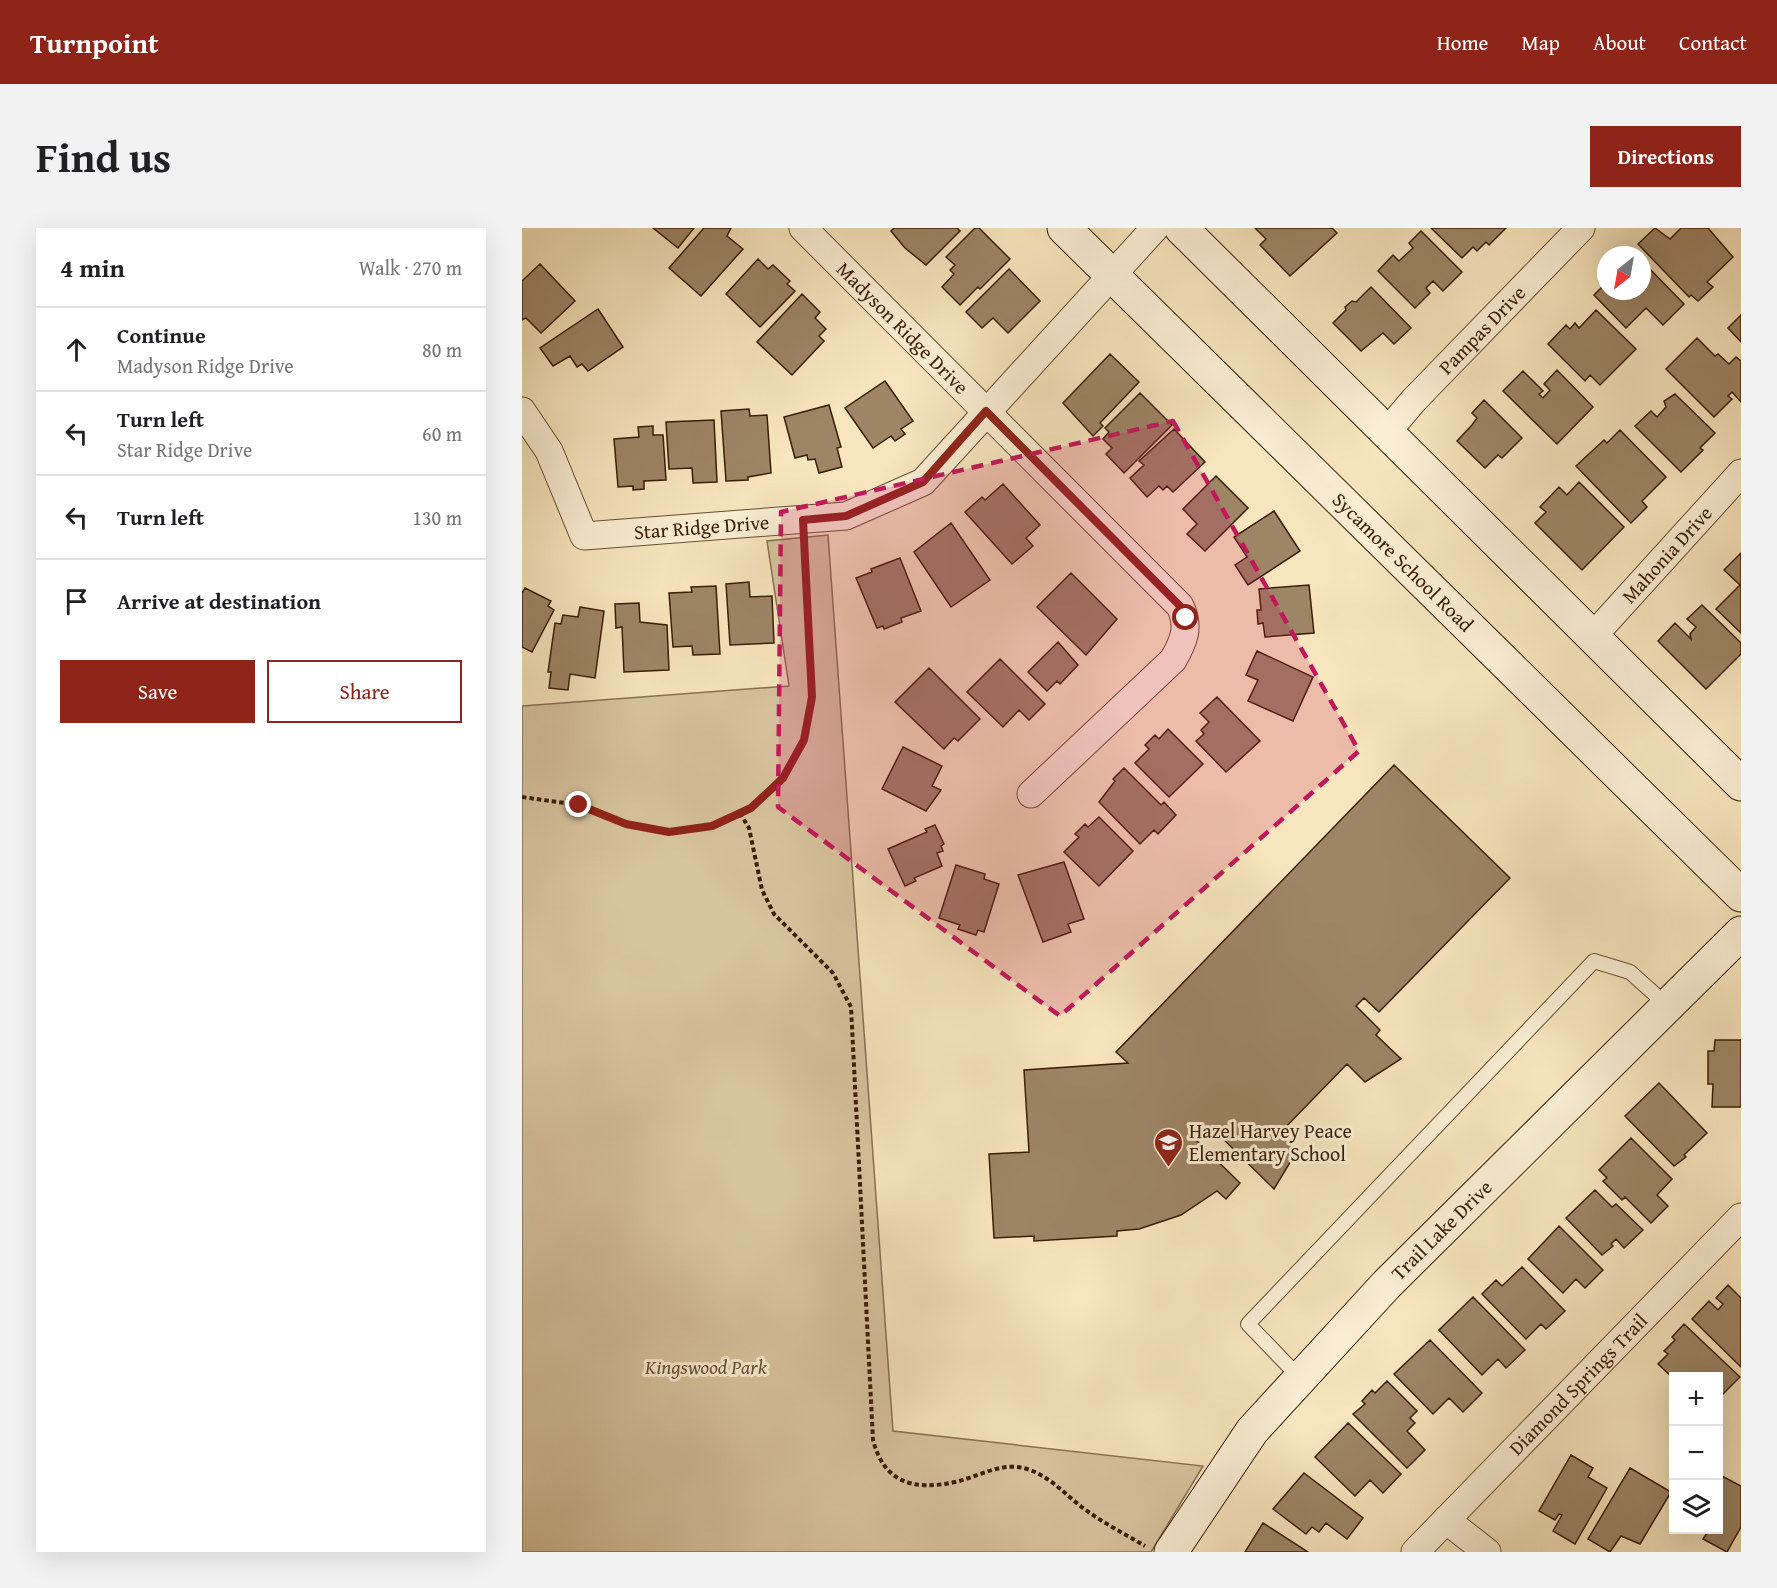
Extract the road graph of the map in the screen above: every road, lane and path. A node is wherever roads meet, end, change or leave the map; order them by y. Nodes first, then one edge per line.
1 (803, 228) edge
2 (1064, 228) edge
3 (1155, 228) edge
4 (1181, 228) edge
5 (1581, 228) edge
6 (1111, 273) junction
7 (522, 411) edge
8 (986, 411) junction
9 (1386, 433) junction
10 (1741, 473) edge
11 (803, 520) junction
12 (1593, 636) junction
13 (1741, 784) edge
14 (1031, 794) dead end
15 (522, 797) edge
16 (740, 813) junction
17 (1741, 895) edge
18 (1741, 933) edge
19 (1668, 1006) junction
20 (1741, 1217) edge
21 (1300, 1378) junction
22 (1446, 1520) junction
23 (1158, 1549) edge
24 (1415, 1552) edge
25 (1487, 1552) edge

1 - 8 street, Madyson Ridge Drive
2 - 6 main road, Sycamore School Road
3 - 6 street, Star Ridge Drive
4 - 9 main road
5 - 9 street, Pampas Drive
6 - 8 street, Star Ridge Drive
6 - 17 main road, Sycamore School Road
7 - 11 street, Star Ridge Drive
8 - 11 street, Star Ridge Drive
8 - 14 street, Madyson Ridge Drive
9 - 12 main road
10 - 12 street, Mahonia Drive
11 - 16 path
12 - 13 main road
15 - 16 path
16 - 23 path
18 - 19 main road, Trail Lake Drive
19 - 21 main road, Trail Lake Drive
19 - 21 lane
20 - 22 street, Diamond Springs Trail
21 - 23 main road, Trail Lake Drive
22 - 24 street, Diamond Springs Trail
22 - 25 street

